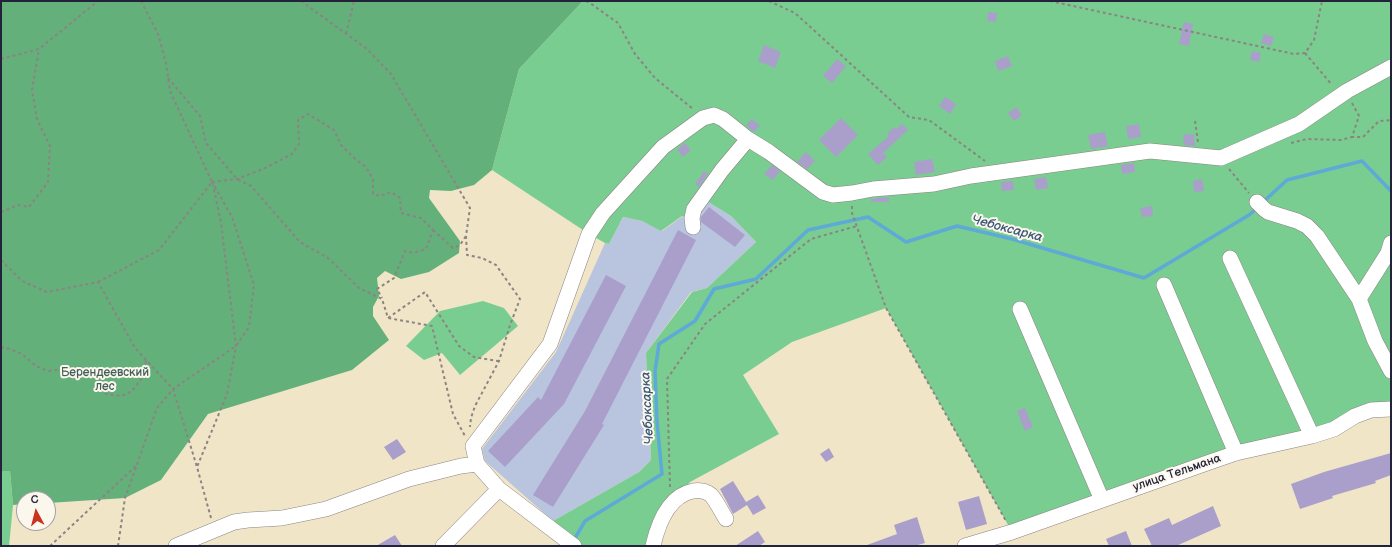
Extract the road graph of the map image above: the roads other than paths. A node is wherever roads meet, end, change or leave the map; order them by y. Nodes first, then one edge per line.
1 (1391, 67) edge
2 (748, 139) junction
3 (1261, 206) dead end
4 (693, 227) dead end
5 (1391, 243) edge
6 (1230, 258) dead end
7 (1164, 286) dead end
8 (1359, 299) junction
9 (1020, 309) dead end
10 (1391, 371) edge
11 (1391, 409) edge
12 (1312, 436) junction
13 (1236, 454) junction
14 (478, 464) junction
15 (499, 489) junction
16 (1102, 500) junction
17 (726, 519) dead end
18 (176, 546) edge
19 (443, 546) edge
20 (574, 546) edge
21 (653, 546) edge
22 (965, 546) edge

1 - 2 street
2 - 4 street
2 - 14 street
3 - 8 street
5 - 8 street
6 - 12 street
7 - 13 street
8 - 10 street
9 - 16 street
11 - 12 street, улица Тельмана
12 - 13 street, улица Тельмана
13 - 16 street, улица Тельмана
14 - 15 street
14 - 18 street
15 - 19 street
15 - 20 street
16 - 22 street, улица Тельмана
17 - 21 street

